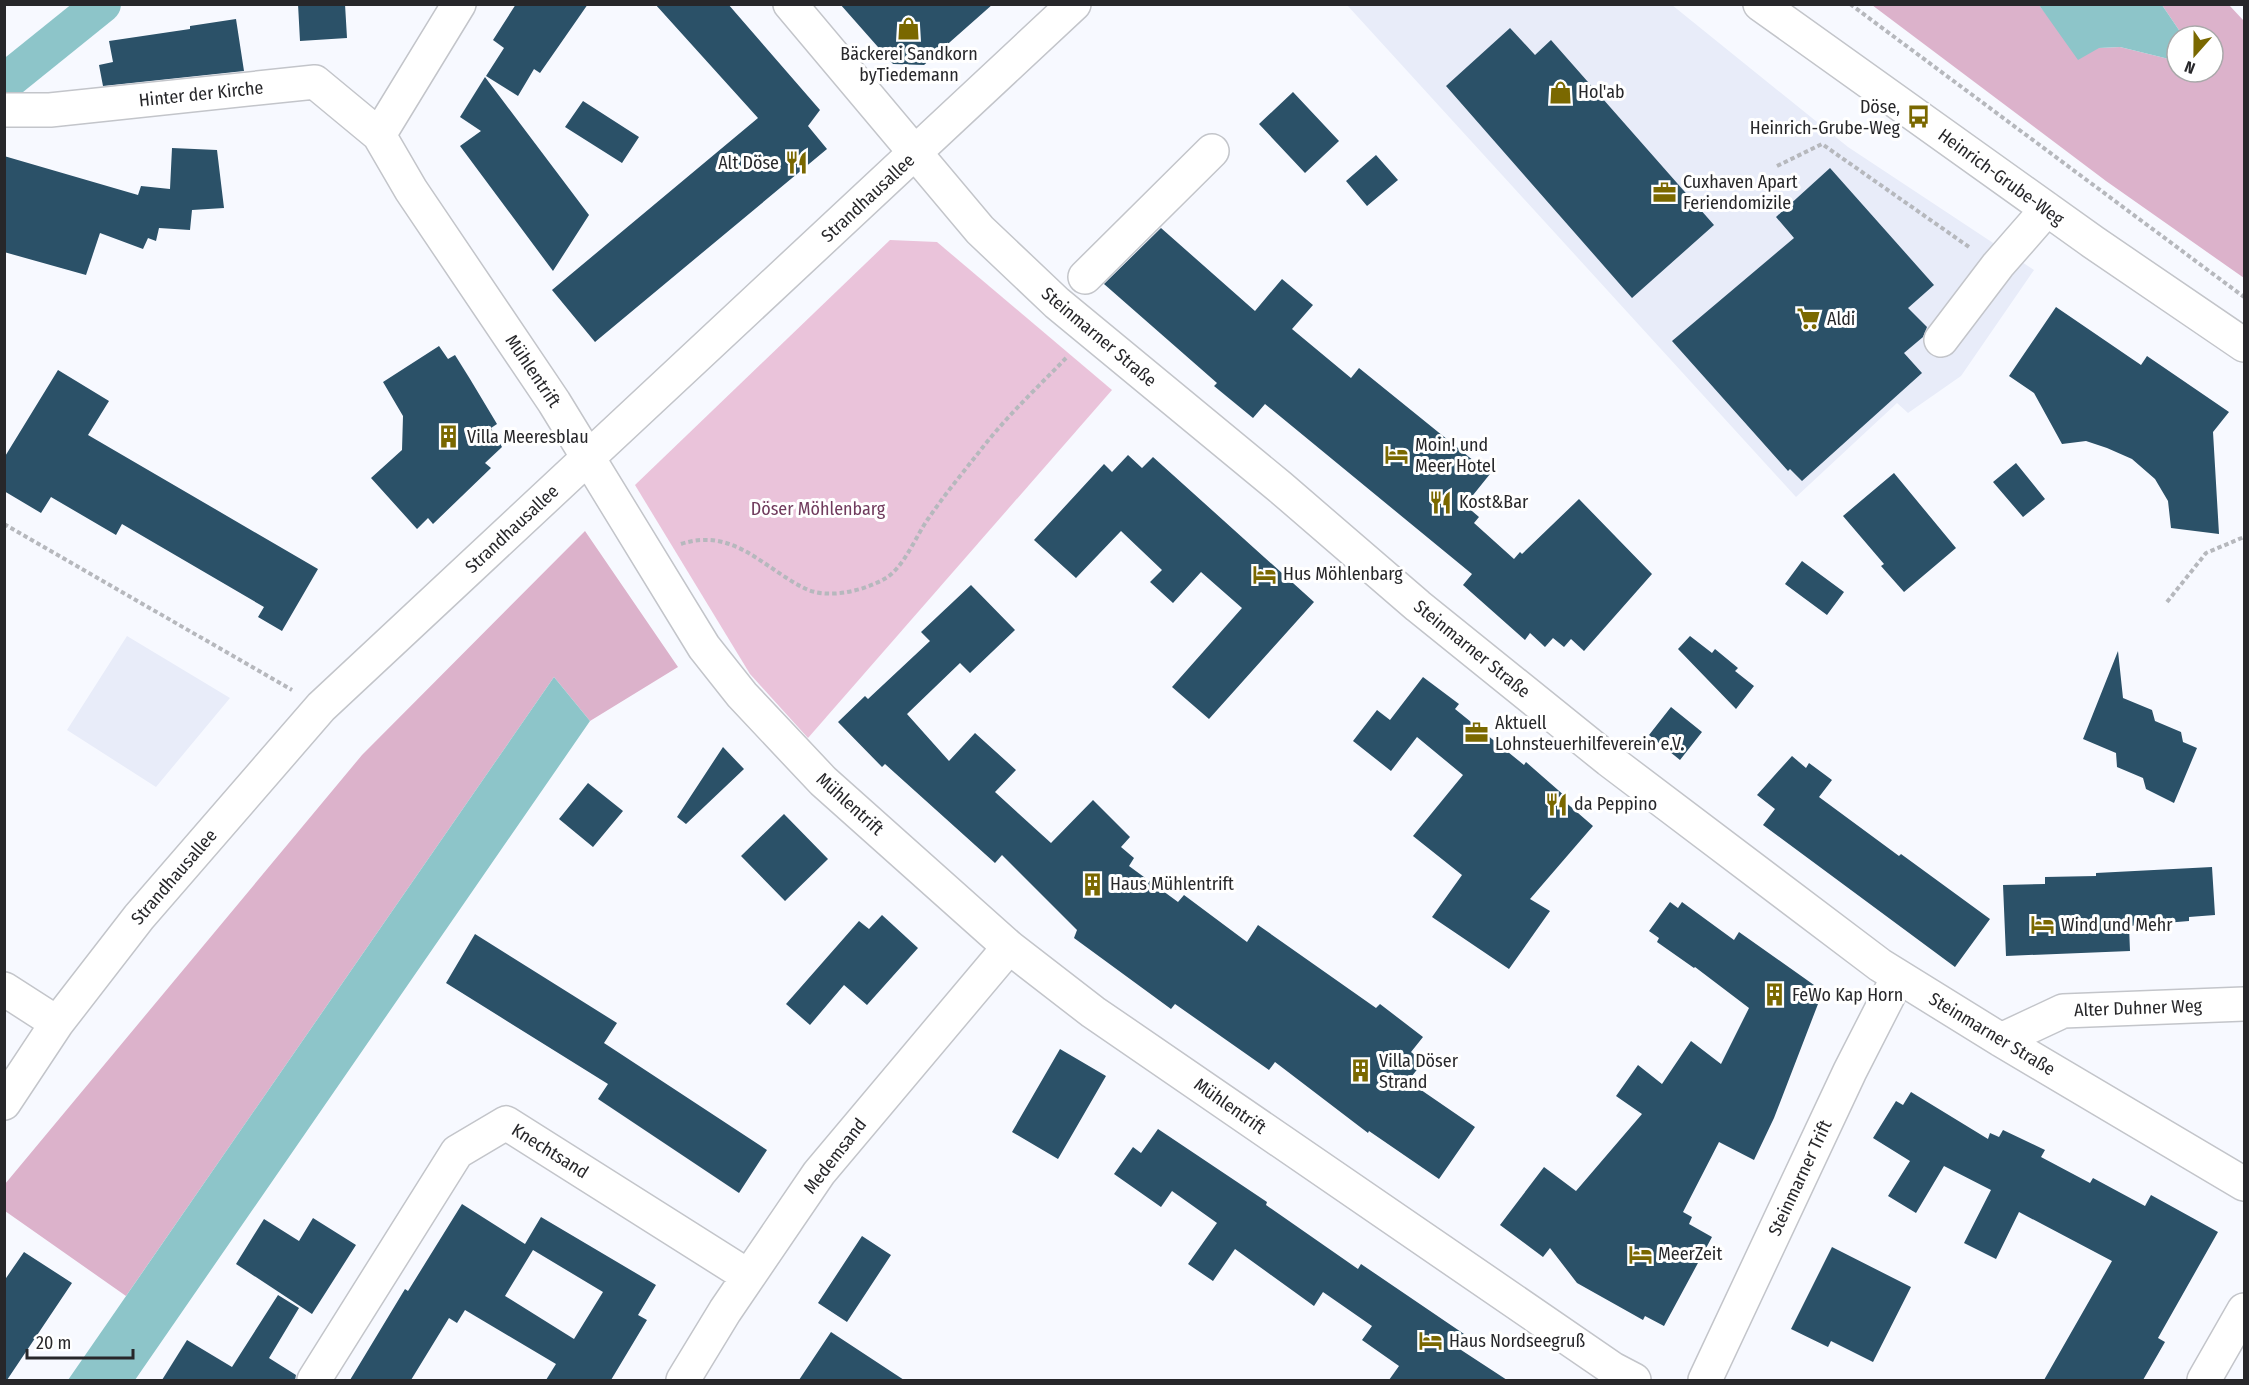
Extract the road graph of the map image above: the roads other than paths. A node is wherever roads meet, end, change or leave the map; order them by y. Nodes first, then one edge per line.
1 (459, 4) edge
2 (790, 4) edge
3 (1074, 4) edge
4 (1760, 4) edge
5 (4, 110) edge
6 (379, 135) junction
7 (916, 152) junction
8 (1212, 152) dead end
9 (2047, 209) junction
10 (1085, 277) dead end
11 (1941, 340) dead end
12 (2244, 345) edge
13 (588, 459) junction
14 (1009, 947) junction
15 (1898, 977) junction
16 (4, 989) edge
17 (2244, 1004) edge
18 (57, 1023) junction
19 (2001, 1040) junction
20 (4, 1103) edge
21 (2244, 1184) edge
22 (748, 1276) junction
23 (2244, 1310) edge
24 (687, 1379) edge
25 (314, 1380) edge
26 (1634, 1380) edge
27 (1706, 1380) edge
28 (2204, 1380) edge

1 - 6 street
2 - 7 street, Steinmarner Straße
3 - 7 street, Strandhausallee
4 - 9 street, Heinrich-Grube-Weg
5 - 6 street, Hinter der Kirche
6 - 13 street, Mühlentrift
7 - 13 street, Strandhausallee
7 - 15 street, Steinmarner Straße
8 - 10 street
9 - 11 street
9 - 12 street, Heinrich-Grube-Weg
13 - 14 street, Mühlentrift
13 - 18 street, Strandhausallee
14 - 22 street, Medemsand
14 - 26 street, Mühlentrift
15 - 19 street, Steinmarner Straße
15 - 27 street, Steinmarner Trift
16 - 18 street
17 - 19 street, Alter Duhner Weg
18 - 20 street, Strandhausallee
19 - 21 street, Steinmarner Straße
22 - 24 street, Medemsand
22 - 25 street, Knechtsand
23 - 28 street

